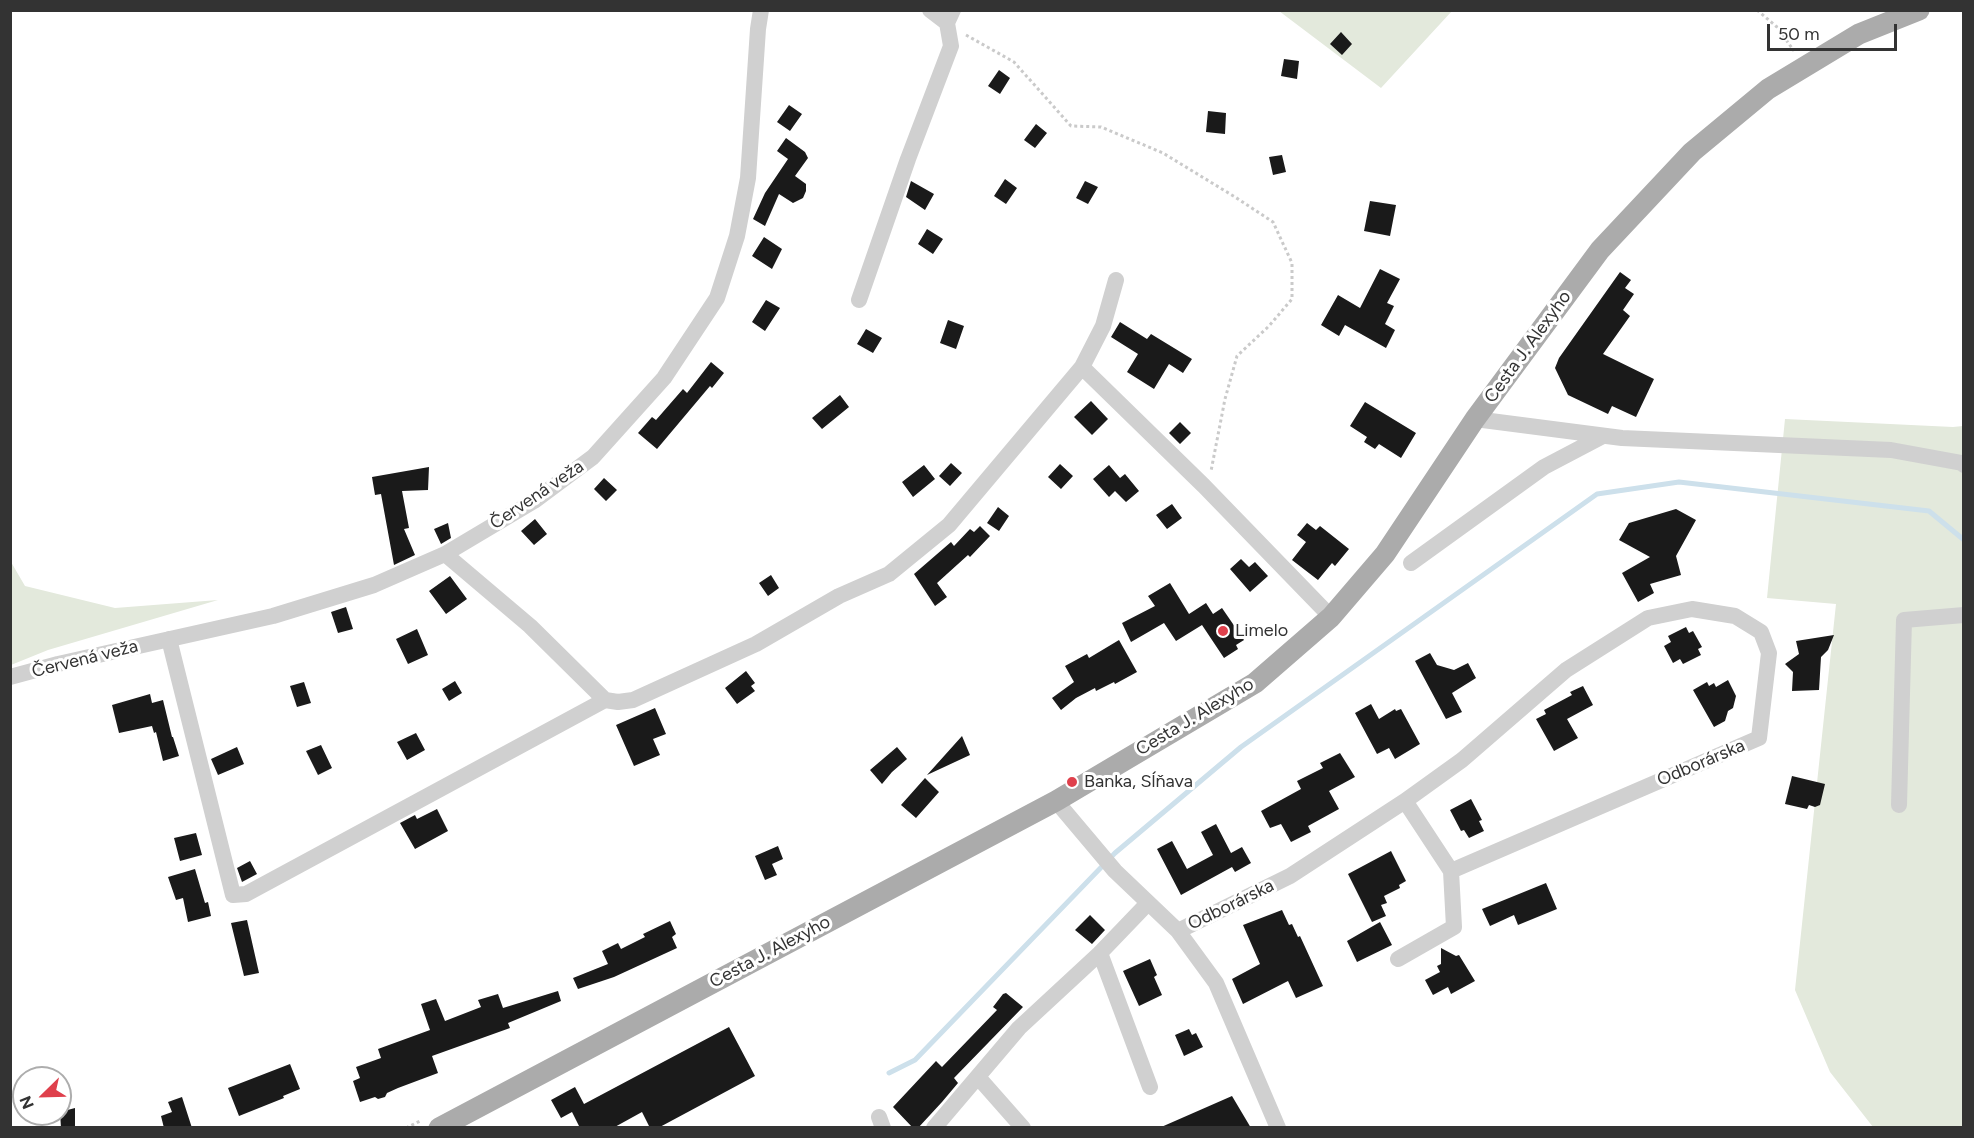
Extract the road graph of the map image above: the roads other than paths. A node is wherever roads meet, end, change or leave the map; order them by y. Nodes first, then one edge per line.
1 (761, 10) edge
2 (930, 10) edge
3 (1919, 10) edge
4 (950, 17) edge
5 (1116, 280) dead end
6 (859, 300) dead end
7 (1082, 368) junction
8 (1475, 419) junction
9 (1603, 436) junction
10 (1964, 465) edge
11 (445, 554) junction
12 (1410, 563) dead end
13 (1964, 615) edge
14 (1331, 617) junction
15 (169, 639) junction
16 (10, 677) edge
17 (605, 700) junction
18 (1056, 801) junction
19 (1405, 801) junction
20 (1899, 805) dead end
21 (1451, 871) junction
22 (1148, 903) junction
23 (1178, 931) junction
24 (1100, 953) junction
25 (1398, 959) dead end
26 (978, 1077) junction
27 (1150, 1086) dead end
28 (439, 1128) edge
29 (934, 1128) edge
30 (1023, 1128) edge
31 (1278, 1128) edge

1 - 11 lane, Červená veža
2 - 4 lane
3 - 8 main road, Cesta J. Alexyho
4 - 6 lane
5 - 7 lane
7 - 14 lane
7 - 17 lane
8 - 9 lane
8 - 14 main road, Cesta J. Alexyho
9 - 10 lane
9 - 12 lane
11 - 15 lane, Červená veža
11 - 17 lane
13 - 20 lane
14 - 18 main road, Cesta J. Alexyho
15 - 16 lane, Červená veža
15 - 17 lane
18 - 22 lane, Odborárska
18 - 28 main road, Cesta J. Alexyho
19 - 21 lane
19 - 21 lane, Odborárska
19 - 23 lane, Odborárska
21 - 25 lane
22 - 23 lane, Odborárska
22 - 24 lane
23 - 31 lane, Odborárska
24 - 26 lane
24 - 27 lane
26 - 29 lane
26 - 30 lane

